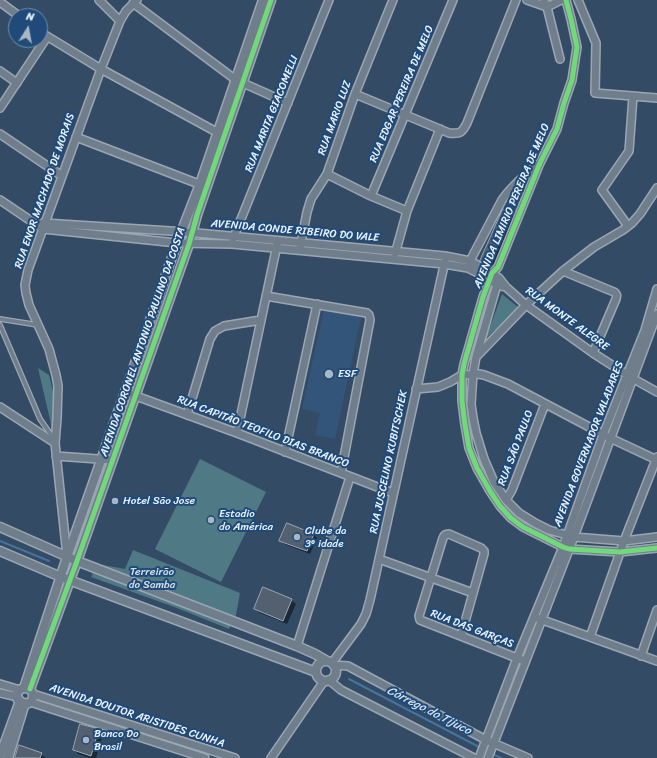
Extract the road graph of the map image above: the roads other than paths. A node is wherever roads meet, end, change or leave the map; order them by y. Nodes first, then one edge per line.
1 (99, 0) edge
2 (268, 0) edge
3 (329, 0) edge
4 (393, 0) edge
5 (452, 0) edge
6 (516, 0) edge
7 (527, 0) edge
8 (544, 0) edge
9 (561, 0) edge
10 (566, 0) edge
11 (578, 0) edge
12 (0, 2) edge
13 (135, 2) edge
14 (547, 7) junction
15 (8, 8) edge
16 (120, 21) junction
17 (48, 38) edge
18 (40, 48) edge
19 (560, 59) dead end
20 (101, 69) junction
21 (0, 71) edge
22 (239, 82) junction
23 (17, 83) junction
24 (355, 94) junction
25 (633, 96) junction
26 (657, 98) edge
27 (288, 103) junction
28 (0, 108) edge
29 (405, 115) junction
30 (440, 129) junction
31 (0, 134) edge
32 (221, 134) junction
33 (76, 137) junction
34 (540, 163) junction
35 (327, 174) junction
36 (62, 176) junction
37 (203, 186) junction
38 (657, 188) edge
39 (371, 196) junction
40 (0, 200) edge
41 (407, 211) junction
42 (44, 226) junction
43 (628, 226) junction
44 (110, 227) junction
45 (150, 230) junction
46 (181, 232) junction
47 (192, 232) junction
48 (109, 236) junction
49 (234, 236) junction
50 (148, 241) junction
51 (278, 241) junction
52 (176, 244) junction
53 (189, 244) junction
54 (232, 244) junction
55 (300, 247) junction
56 (277, 249) junction
57 (395, 251) junction
58 (446, 256) junction
59 (394, 260) junction
60 (444, 264) junction
61 (469, 265) junction
62 (563, 271) junction
63 (493, 273) junction
64 (498, 282) junction
65 (657, 289) edge
66 (266, 296) junction
67 (317, 304) junction
68 (526, 305) junction
69 (657, 314) edge
70 (0, 319) edge
71 (261, 320) junction
72 (0, 325) edge
73 (39, 326) junction
74 (594, 353) junction
75 (476, 357) junction
76 (472, 374) junction
77 (462, 375) junction
78 (630, 376) junction
79 (416, 389) junction
80 (126, 392) junction
81 (657, 392) edge
82 (135, 396) junction
83 (545, 404) junction
84 (0, 407) edge
85 (187, 414) junction
86 (236, 433) junction
87 (607, 437) junction
88 (55, 442) junction
89 (285, 452) junction
90 (56, 456) junction
91 (101, 459) junction
92 (657, 459) edge
93 (112, 460) junction
94 (341, 473) junction
95 (350, 476) junction
96 (393, 494) junction
97 (506, 500) junction
98 (86, 503) junction
99 (96, 507) junction
100 (0, 527) edge
101 (570, 536) junction
102 (657, 537) edge
103 (624, 541) junction
104 (566, 548) junction
105 (657, 548) edge
106 (0, 551) edge
107 (620, 552) junction
108 (67, 557) junction
109 (379, 559) junction
110 (77, 562) junction
111 (61, 577) junction
112 (431, 578) junction
113 (70, 580) junction
114 (473, 593) junction
115 (657, 610) edge
116 (537, 619) junction
117 (461, 636) junction
118 (590, 637) junction
119 (297, 646) junction
120 (641, 656) junction
121 (517, 658) junction
122 (525, 662) junction
123 (657, 662) edge
124 (331, 663) junction
125 (316, 672) junction
126 (327, 680) junction
127 (0, 684) edge
128 (0, 692) edge
129 (25, 696) junction
130 (66, 705) junction
131 (64, 713) junction
132 (112, 719) junction
133 (110, 727) junction
134 (485, 742) junction
135 (492, 746) junction
136 (201, 748) junction
137 (0, 756) edge
138 (225, 756) edge
139 (202, 757) edge
140 (8, 758) edge
141 (235, 758) edge
142 (271, 758) edge
143 (478, 758) edge
144 (488, 758) edge
145 (528, 758) edge

1 - 16 street
2 - 22 street, AVENIDA CORONEL ANTONIO PAULINO DA COSTA
3 - 27 street, RUA MARITA GIACOMELLI
4 - 24 street, RUA MARIO LUZ
5 - 29 street, RUA EDGAR PEREIRA DE MELO
6 - 30 street
7 - 14 street
8 - 14 street
9 - 14 street
10 - 34 street, AVENIDA LIMIRIO PEREIRA DE MELO
11 - 25 street
12 - 15 street
13 - 16 street, RUA ENOR MACHADO DE MORAIS
13 - 22 street
14 - 19 street
16 - 20 street, RUA ENOR MACHADO DE MORAIS
17 - 20 street
18 - 23 street
20 - 32 street
20 - 33 street, RUA ENOR MACHADO DE MORAIS
21 - 23 street
22 - 27 street
22 - 32 street, AVENIDA CORONEL ANTONIO PAULINO DA COSTA
23 - 28 street
24 - 29 street
24 - 35 street, RUA MARIO LUZ
25 - 26 street
25 - 43 street
27 - 49 street, RUA MARITA GIACOMELLI
29 - 30 street
29 - 39 street, RUA EDGAR PEREIRA DE MELO
30 - 41 street
31 - 36 street
32 - 37 street, AVENIDA CORONEL ANTONIO PAULINO DA COSTA
33 - 36 street, RUA ENOR MACHADO DE MORAIS
33 - 37 street
34 - 61 street
34 - 63 street, AVENIDA LIMIRIO PEREIRA DE MELO
35 - 39 street
35 - 55 street, RUA MARIO LUZ
36 - 42 street, RUA ENOR MACHADO DE MORAIS
37 - 46 street, AVENIDA CORONEL ANTONIO PAULINO DA COSTA
37 - 47 street, AVENIDA CORONEL ANTONIO PAULINO DA COSTA
38 - 43 street
39 - 41 street
40 - 42 street
41 - 57 street
42 - 44 street, AVENIDA CONDE RIBEIRO DO VALE
42 - 48 street, AVENIDA CONDE RIBEIRO DO VALE
42 - 73 street, RUA ENOR MACHADO DE MORAIS
43 - 62 street
44 - 45 street, AVENIDA CONDE RIBEIRO DO VALE
44 - 48 street
45 - 46 street, AVENIDA CONDE RIBEIRO DO VALE
45 - 50 street
46 - 47 street, AVENIDA CONDE RIBEIRO DO VALE
46 - 52 street, AVENIDA CORONEL ANTONIO PAULINO DA COSTA
47 - 49 street, AVENIDA CONDE RIBEIRO DO VALE
47 - 53 street, AVENIDA CORONEL ANTONIO PAULINO DA COSTA
48 - 50 street, AVENIDA CONDE RIBEIRO DO VALE
49 - 51 street, AVENIDA CONDE RIBEIRO DO VALE
49 - 54 street, RUA MARITA GIACOMELLI
50 - 52 street, AVENIDA CONDE RIBEIRO DO VALE
51 - 55 street, AVENIDA CONDE RIBEIRO DO VALE
51 - 56 street
52 - 53 street, AVENIDA CONDE RIBEIRO DO VALE
52 - 80 street, AVENIDA CORONEL ANTONIO PAULINO DA COSTA
53 - 54 street, AVENIDA CONDE RIBEIRO DO VALE
53 - 82 street, AVENIDA CORONEL ANTONIO PAULINO DA COSTA
54 - 56 street, AVENIDA CONDE RIBEIRO DO VALE
55 - 56 street, AVENIDA CONDE RIBEIRO DO VALE
55 - 57 street, AVENIDA CONDE RIBEIRO DO VALE
55 - 59 street, AVENIDA CONDE RIBEIRO DO VALE
56 - 66 street
57 - 58 street, AVENIDA CONDE RIBEIRO DO VALE
57 - 59 street
58 - 60 street, RUA JUSCELINO KUBITSCHEK
58 - 61 street, AVENIDA CONDE RIBEIRO DO VALE
59 - 60 street, AVENIDA CONDE RIBEIRO DO VALE
60 - 61 street, AVENIDA CONDE RIBEIRO DO VALE
60 - 79 street, RUA JUSCELINO KUBITSCHEK
61 - 63 street, AVENIDA CONDE RIBEIRO DO VALE
62 - 68 street
62 - 74 street
63 - 64 street, RUA MONTE ALEGRE
63 - 64 street, AVENIDA LIMIRIO PEREIRA DE MELO
63 - 77 street, AVENIDA LIMIRIO PEREIRA DE MELO
64 - 68 street, RUA MONTE ALEGRE
64 - 75 street, AVENIDA LIMIRIO PEREIRA DE MELO
65 - 78 street, AVENIDA GOVERNADOR VALADARES
66 - 67 street
66 - 71 street
67 - 89 street
67 - 94 street
68 - 74 street, RUA MONTE ALEGRE
68 - 75 street
69 - 78 street, AVENIDA GOVERNADOR VALADARES
70 - 73 lane
71 - 85 street
71 - 86 street
72 - 88 lane
73 - 88 street, RUA ENOR MACHADO DE MORAIS
74 - 78 street, RUA MONTE ALEGRE
75 - 76 street, AVENIDA LIMIRIO PEREIRA DE MELO
76 - 77 street
76 - 83 street
76 - 97 street, AVENIDA LIMIRIO PEREIRA DE MELO
77 - 79 street
77 - 104 street, AVENIDA LIMIRIO PEREIRA DE MELO
78 - 81 street, RUA MONTE ALEGRE
78 - 87 street, AVENIDA GOVERNADOR VALADARES
79 - 96 street, RUA JUSCELINO KUBITSCHEK
80 - 82 street, RUA CAPITÃO TEOFILO DIAS BRANCO
80 - 91 street, AVENIDA CORONEL ANTONIO PAULINO DA COSTA
82 - 85 street, RUA CAPITÃO TEOFILO DIAS BRANCO
82 - 93 street, AVENIDA CORONEL ANTONIO PAULINO DA COSTA
83 - 87 street
83 - 97 street, RUA SÃO PAULO
84 - 88 street
85 - 86 street, RUA CAPITÃO TEOFILO DIAS BRANCO
86 - 89 street, RUA CAPITÃO TEOFILO DIAS BRANCO
87 - 92 street
87 - 101 street, AVENIDA GOVERNADOR VALADARES
88 - 90 street, RUA ENOR MACHADO DE MORAIS
89 - 94 street, RUA CAPITÃO TEOFILO DIAS BRANCO
90 - 91 street
90 - 108 street, RUA ENOR MACHADO DE MORAIS
91 - 93 street
91 - 98 street, AVENIDA CORONEL ANTONIO PAULINO DA COSTA
92 - 103 street
93 - 99 street, AVENIDA CORONEL ANTONIO PAULINO DA COSTA
94 - 95 street, RUA CAPITÃO TEOFILO DIAS BRANCO
95 - 96 street, RUA CAPITÃO TEOFILO DIAS BRANCO
95 - 119 street
96 - 109 street, RUA JUSCELINO KUBITSCHEK
97 - 101 street, AVENIDA LIMIRIO PEREIRA DE MELO
98 - 99 street
98 - 108 street, AVENIDA CORONEL ANTONIO PAULINO DA COSTA
99 - 110 street, AVENIDA CORONEL ANTONIO PAULINO DA COSTA
100 - 108 street
101 - 103 street, AVENIDA LIMIRIO PEREIRA DE MELO
101 - 104 street, AVENIDA GOVERNADOR VALADARES
102 - 103 street, AVENIDA LIMIRIO PEREIRA DE MELO
103 - 107 street
104 - 107 street, AVENIDA LIMIRIO PEREIRA DE MELO
104 - 116 street, AVENIDA GOVERNADOR VALADARES
105 - 107 street, AVENIDA LIMIRIO PEREIRA DE MELO
106 - 111 street
107 - 118 street
108 - 110 street
108 - 111 street, AVENIDA CORONEL ANTONIO PAULINO DA COSTA
109 - 112 street
109 - 124 street, RUA JUSCELINO KUBITSCHEK
110 - 113 street, AVENIDA CORONEL ANTONIO PAULINO DA COSTA
110 - 119 street
111 - 113 street
111 - 129 street, AVENIDA CORONEL ANTONIO PAULINO DA COSTA
112 - 114 street
112 - 114 street
112 - 117 street, RUA DAS GARÇAS
113 - 125 street
113 - 129 street, AVENIDA CORONEL ANTONIO PAULINO DA COSTA
114 - 117 street
115 - 120 street
116 - 118 street
116 - 121 street, AVENIDA GOVERNADOR VALADARES
116 - 122 street, AVENIDA GOVERNADOR VALADARES
117 - 121 street, RUA DAS GARÇAS
118 - 120 street
119 - 124 street
120 - 123 street
121 - 122 street, RUA DAS GARÇAS
121 - 134 street, AVENIDA GOVERNADOR VALADARES
122 - 135 street, AVENIDA GOVERNADOR VALADARES
124 - 125 street
124 - 126 street
124 - 134 street
125 - 126 street
126 - 142 street
126 - 143 street
127 - 129 street, AVENIDA DOUTOR ARISTIDES CUNHA
128 - 129 street, AVENIDA DOUTOR ARISTIDES CUNHA
129 - 130 street, AVENIDA DOUTOR ARISTIDES CUNHA
129 - 131 street, AVENIDA DOUTOR ARISTIDES CUNHA
129 - 137 street, AVENIDA CORONEL ANTONIO PAULINO DA COSTA
129 - 140 street, AVENIDA CORONEL ANTONIO PAULINO DA COSTA
130 - 131 street
130 - 132 street, AVENIDA DOUTOR ARISTIDES CUNHA
131 - 133 street, AVENIDA DOUTOR ARISTIDES CUNHA
132 - 133 street
132 - 136 street, AVENIDA DOUTOR ARISTIDES CUNHA
133 - 139 street, AVENIDA DOUTOR ARISTIDES CUNHA
134 - 135 street
134 - 143 street, AVENIDA GOVERNADOR VALADARES
135 - 144 street, AVENIDA GOVERNADOR VALADARES
135 - 145 street
136 - 138 street, AVENIDA DOUTOR ARISTIDES CUNHA
136 - 139 street
138 - 141 street, AVENIDA DOUTOR ARISTIDES CUNHA

